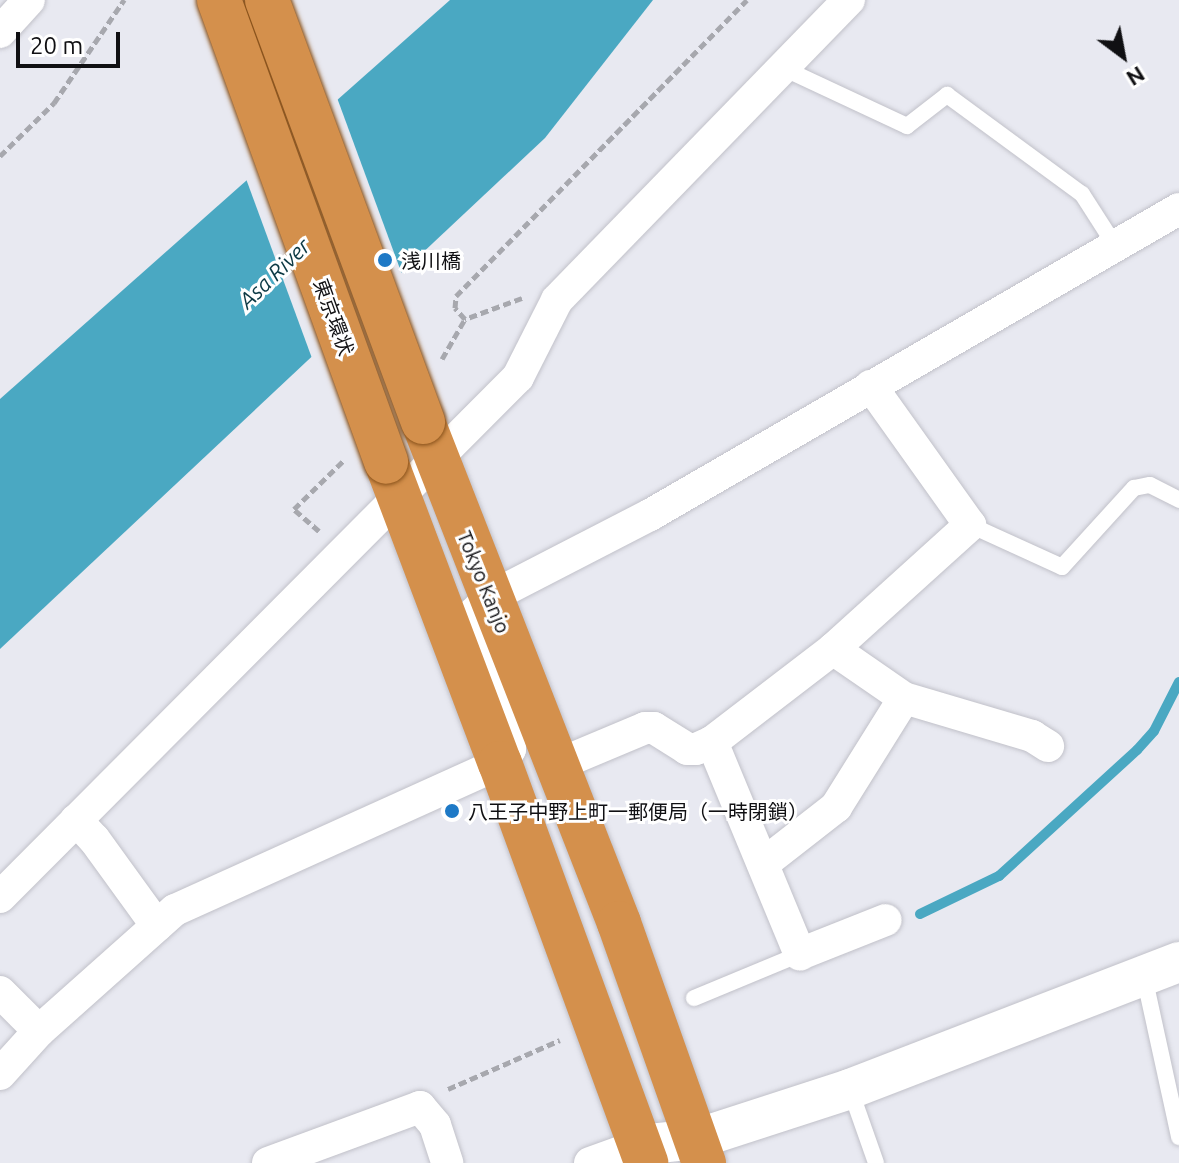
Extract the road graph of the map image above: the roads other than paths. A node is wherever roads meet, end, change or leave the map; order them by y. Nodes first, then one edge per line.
1 (29, 0) edge
2 (219, 0) edge
3 (267, 0) edge
4 (849, 0) edge
5 (0, 32) edge
6 (783, 68) junction
7 (1179, 209) edge
8 (1116, 247) junction
9 (871, 386) junction
10 (430, 440) junction
11 (393, 480) junction
12 (1179, 500) edge
13 (970, 525) junction
14 (491, 597) junction
15 (833, 649) junction
16 (904, 698) junction
17 (712, 742) junction
18 (1048, 746) dead end
19 (500, 763) junction
20 (557, 765) junction
21 (76, 820) junction
22 (763, 864) junction
23 (0, 897) edge
24 (886, 920) dead end
25 (157, 926) junction
26 (800, 954) junction
27 (1162, 968) edge
28 (0, 992) edge
29 (694, 998) dead end
30 (39, 1031) junction
31 (0, 1074) edge
32 (850, 1089) junction
33 (1179, 1137) edge
34 (700, 1151) edge
35 (643, 1154) edge
36 (268, 1163) edge
37 (447, 1163) edge
38 (590, 1163) edge
39 (876, 1163) edge

1 - 5 street
2 - 11 highway, 東京環状, bridge
3 - 10 highway, Tokyo Kanjo, bridge
4 - 6 street
6 - 8 lane
6 - 10 street
7 - 8 street
8 - 9 street
9 - 13 street
9 - 14 street
10 - 11 street
10 - 14 highway, Tokyo Kanjo
11 - 19 highway
11 - 21 street
12 - 13 lane
13 - 15 street
14 - 19 street
14 - 20 highway, Tokyo Kanjo
15 - 16 street
15 - 17 street
16 - 18 street
16 - 22 street
17 - 20 street
17 - 22 street
19 - 25 street
19 - 35 highway
20 - 34 highway, Tokyo Kanjo
21 - 23 street
21 - 25 street
22 - 26 street
24 - 26 street
25 - 30 street
26 - 29 lane
27 - 32 street
27 - 33 lane
28 - 30 street
30 - 31 street
32 - 34 street
32 - 39 lane
34 - 35 street
35 - 38 street
36 - 37 street

